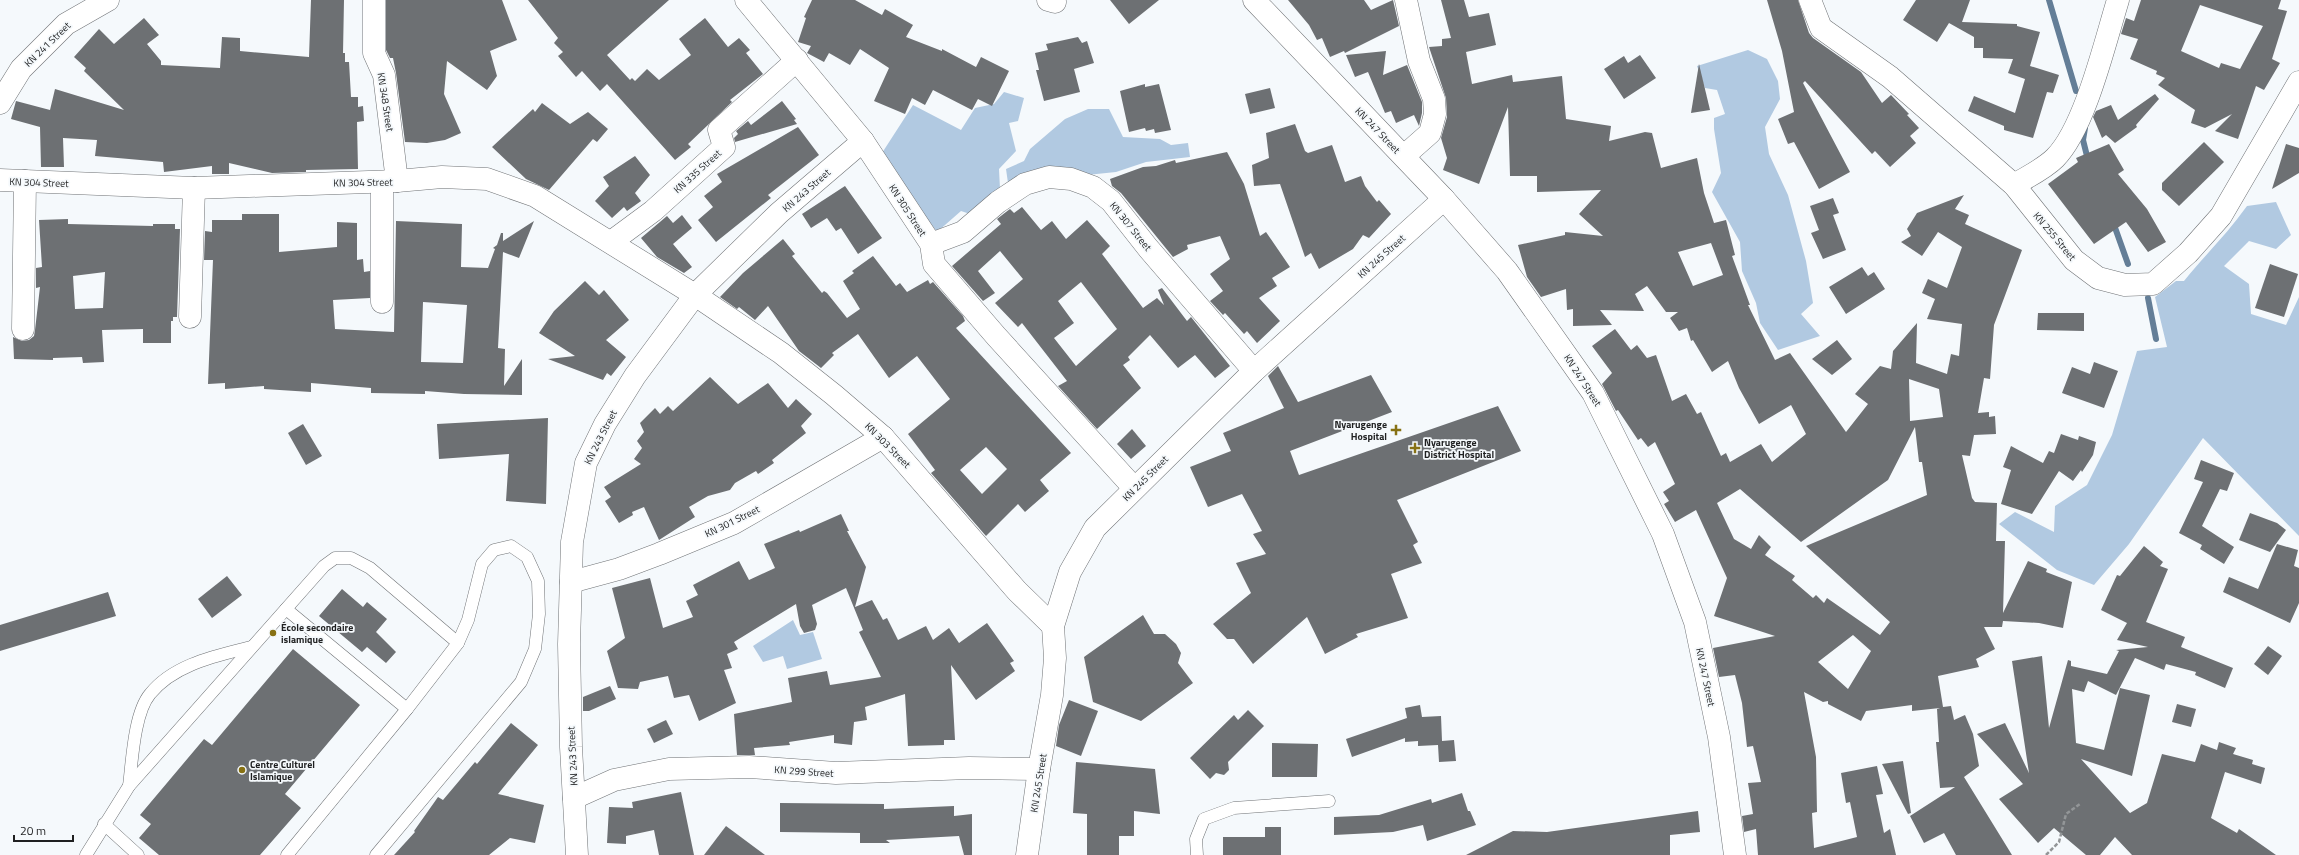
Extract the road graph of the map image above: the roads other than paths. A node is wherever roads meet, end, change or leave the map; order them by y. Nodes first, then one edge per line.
1 (108, 0) edge
2 (374, 0) edge
3 (746, 0) edge
4 (1254, 0) edge
5 (1406, 0) edge
6 (1810, 0) edge
7 (2118, 0) edge
8 (797, 60) junction
9 (2299, 82) edge
10 (0, 103) edge
11 (863, 141) junction
12 (1404, 156) junction
13 (0, 180) edge
14 (25, 181) junction
15 (389, 181) junction
16 (2014, 185) junction
17 (194, 188) junction
18 (1444, 199) junction
19 (611, 242) junction
20 (931, 244) junction
21 (695, 295) junction
22 (382, 302) dead end
23 (190, 317) dead end
24 (23, 329) dead end
25 (1254, 371) junction
26 (883, 437) junction
27 (1134, 488) junction
28 (571, 582) junction
29 (286, 609) junction
30 (1053, 626) junction
31 (458, 643) junction
32 (251, 647) junction
33 (407, 709) junction
34 (1039, 769) junction
35 (129, 786) junction
36 (574, 798) junction
37 (1329, 801) dead end
38 (104, 824) junction
39 (86, 855) edge
40 (138, 855) edge
41 (287, 855) edge
42 (376, 855) edge
43 (577, 855) edge
44 (1027, 855) edge
45 (1197, 855) edge
46 (1735, 855) edge

1 - 10 street, KN 241 Street
2 - 15 street, KN 348 Street
3 - 8 street, KN 305 Street
4 - 12 street, KN 247 Street
5 - 12 street
6 - 16 street, KN 255 Street
7 - 16 street
8 - 11 street, KN 305 Street
8 - 19 street, KN 335 Street
9 - 16 street, KN 255 Street
11 - 20 street, KN 305 Street
11 - 21 street, KN 243 Street
12 - 18 street, KN 247 Street
13 - 14 street, KN 304 Street
14 - 17 street, KN 304 Street
14 - 24 street
15 - 17 street, KN 304 Street
15 - 19 street, KN 304 Street
15 - 22 street, KN 348 Street
17 - 23 street
18 - 25 street, KN 245 Street
18 - 46 street, KN 247 Street
19 - 21 street, KN 304 Street
20 - 25 street, KN 307 Street
20 - 27 street, KN 305 Street
21 - 26 street, KN 303 Street
21 - 28 street, KN 243 Street
25 - 27 street, KN 245 Street
26 - 28 street, KN 301 Street
26 - 30 street, KN 303 Street
27 - 30 street, KN 245 Street
28 - 36 street, KN 243 Street
29 - 31 lane
29 - 32 lane
29 - 33 lane
30 - 34 street, KN 245 Street
31 - 33 lane
31 - 42 lane
32 - 35 lane
32 - 35 lane
33 - 41 lane
34 - 36 street, KN 299 Street
34 - 44 street, KN 245 Street
35 - 38 lane
36 - 43 street, KN 243 Street
37 - 45 lane
38 - 39 lane
38 - 40 lane

